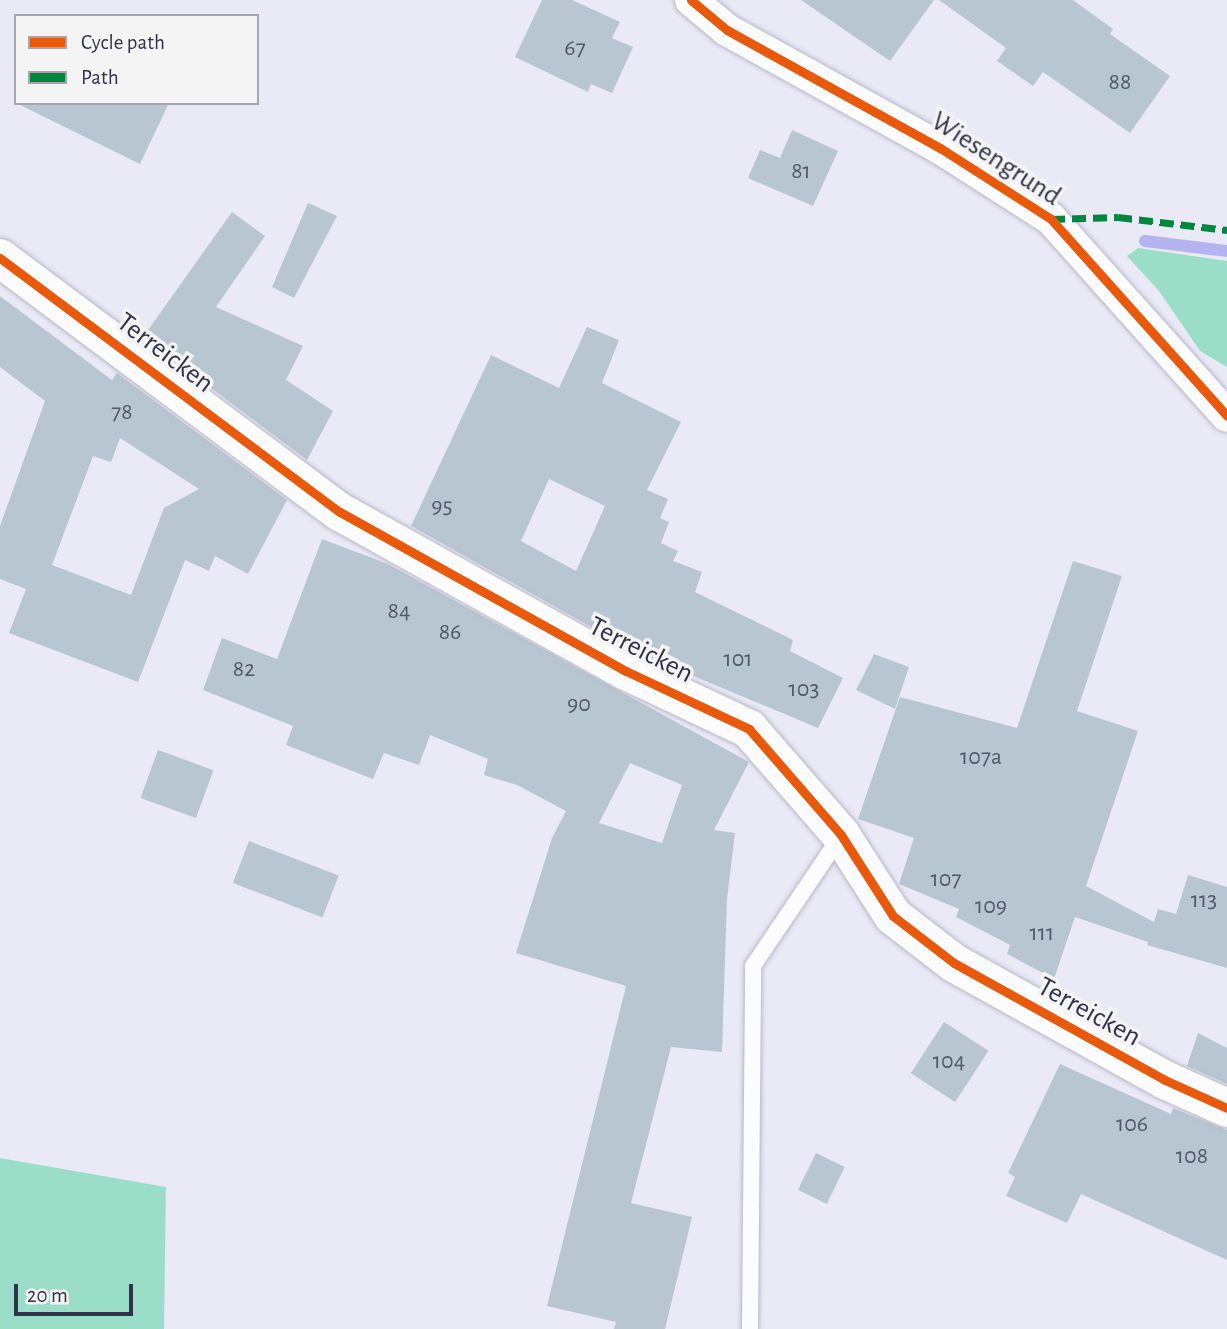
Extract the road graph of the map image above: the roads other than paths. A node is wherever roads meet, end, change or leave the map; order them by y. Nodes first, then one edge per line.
1 (691, 0) edge
2 (0, 258) edge
3 (1227, 416) edge
4 (841, 835) junction
5 (1227, 1108) edge
6 (750, 1329) edge

1 - 3 street, Wiesengrund
2 - 4 main road, Terreicken
4 - 5 main road, Terreicken
4 - 6 lane

